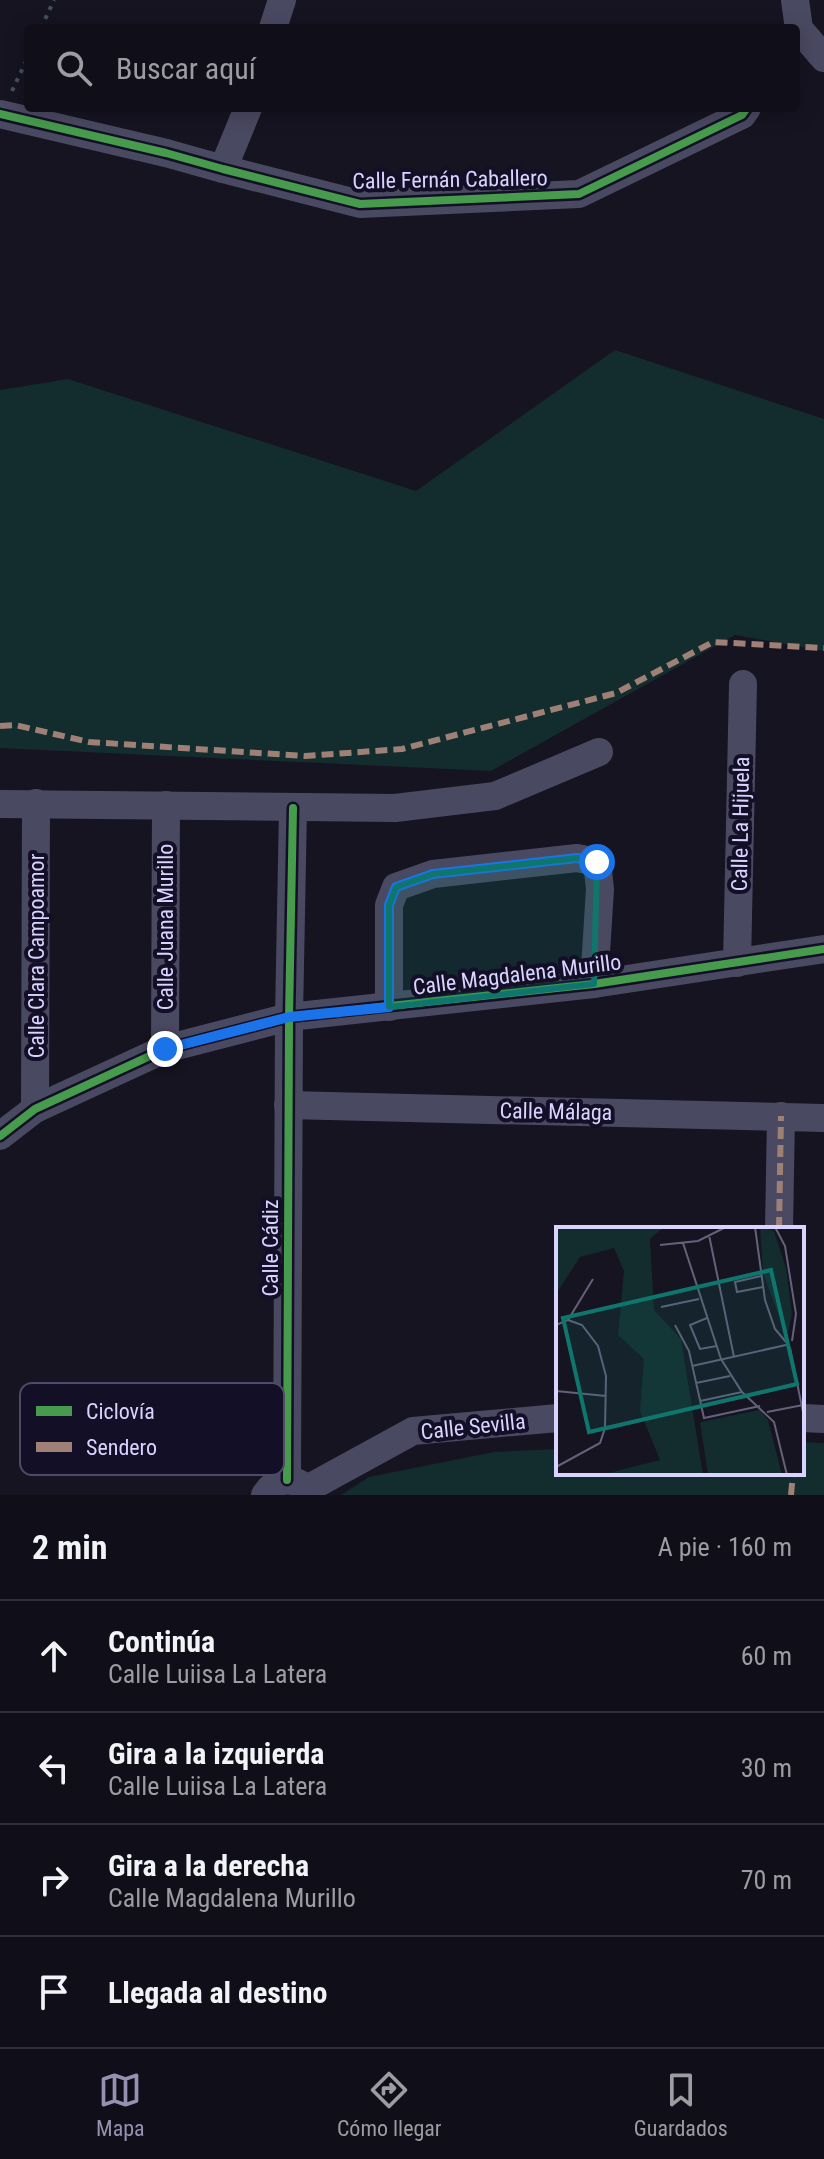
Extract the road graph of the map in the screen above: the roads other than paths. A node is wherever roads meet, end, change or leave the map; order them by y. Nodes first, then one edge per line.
1 (282, 0) edge
2 (795, 0) edge
3 (274, 24) edge
4 (797, 24) edge
5 (800, 34) edge
6 (824, 58) edge
7 (246, 112) edge
8 (744, 112) edge
9 (1, 114) edge
10 (223, 169) junction
11 (743, 684) dead end
12 (599, 752) dead end
13 (36, 803) junction
14 (0, 804) edge
15 (166, 805) junction
16 (293, 808) junction
17 (824, 949) edge
18 (737, 963) junction
19 (594, 984) junction
20 (389, 1007) junction
21 (289, 1017) junction
22 (165, 1049) junction
23 (288, 1105) junction
24 (35, 1109) junction
25 (781, 1116) junction
26 (824, 1118) edge
27 (0, 1136) edge
28 (779, 1227) edge
29 (556, 1418) edge
30 (804, 1418) edge
31 (824, 1419) edge
32 (292, 1490) edge

1 - 3 street
2 - 4 street
5 - 6 street
7 - 10 street
8 - 10 street, Calle Fernán Caballero
9 - 10 street, Calle Fernán Caballero
11 - 18 street, Calle La Hijuela
12 - 16 street
13 - 14 street
13 - 15 street
13 - 24 street, Calle Clara Campoamor
15 - 16 street
15 - 22 street, Calle Juana Murillo
16 - 21 street, Calle Cádiz
17 - 18 street, Calle Magdalena Murillo
18 - 19 street, Calle Magdalena Murillo
19 - 20 street, Calle Magdalena Murillo
19 - 20 street
20 - 21 street, Calle Magdalena Murillo
21 - 22 street, Calle Magdalena Murillo
21 - 23 street, Calle Cádiz
22 - 24 street, Calle Magdalena Murillo
23 - 25 street, Calle Málaga
23 - 32 street, Calle Cádiz
24 - 27 street, Calle Magdalena Murillo
25 - 26 street, Calle Málaga
25 - 28 street
29 - 32 street, Calle Sevilla
30 - 31 street

